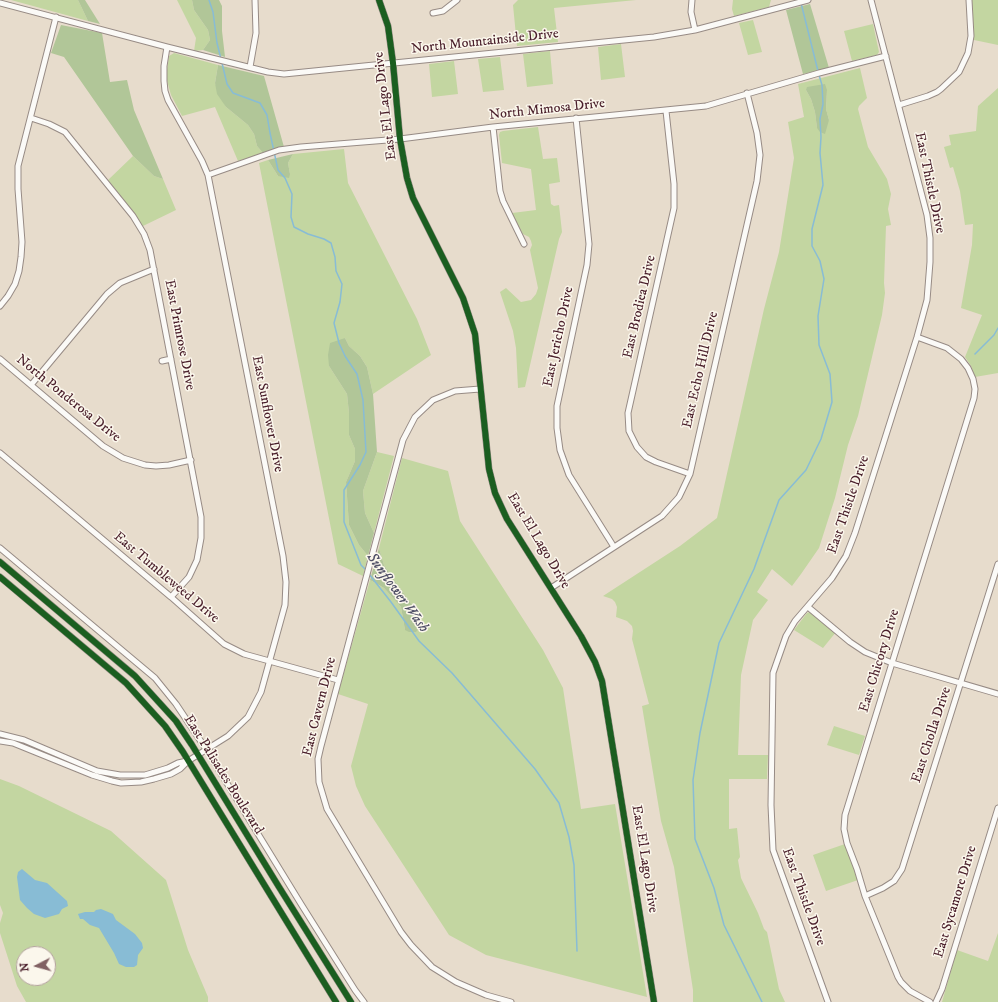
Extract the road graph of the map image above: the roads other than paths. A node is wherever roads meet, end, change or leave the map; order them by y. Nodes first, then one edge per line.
1 (255, 0) edge
2 (378, 0) edge
3 (457, 0) edge
4 (692, 0) edge
5 (808, 0) edge
6 (871, 0) edge
7 (969, 0) edge
8 (0, 3) edge
9 (433, 13) dead end
10 (56, 17) junction
11 (695, 30) junction
12 (167, 47) junction
13 (886, 56) junction
14 (393, 63) junction
15 (250, 67) junction
16 (747, 93) junction
17 (899, 105) junction
18 (666, 111) junction
19 (31, 118) junction
20 (576, 118) junction
21 (493, 127) junction
22 (400, 138) junction
23 (208, 175) junction
24 (524, 244) dead end
25 (154, 269) junction
26 (0, 306) edge
27 (917, 337) junction
28 (0, 359) edge
29 (170, 359) junction
30 (162, 361) dead end
31 (31, 385) junction
32 (480, 389) junction
33 (0, 454) edge
34 (191, 460) junction
35 (690, 474) junction
36 (614, 547) junction
37 (0, 548) edge
38 (0, 562) edge
39 (998, 564) edge
40 (0, 577) edge
41 (551, 588) junction
42 (171, 597) junction
43 (808, 607) junction
44 (269, 662) junction
45 (892, 663) junction
46 (338, 680) junction
47 (961, 683) junction
48 (998, 694) edge
49 (0, 734) edge
50 (0, 741) edge
51 (42, 748) junction
52 (206, 749) junction
53 (40, 754) junction
54 (198, 755) junction
55 (188, 761) junction
56 (104, 772) junction
57 (102, 779) junction
58 (998, 808) edge
59 (865, 896) junction
60 (336, 1002) edge
61 (351, 1002) edge
62 (364, 1002) edge
63 (511, 1002) edge
64 (654, 1002) edge
65 (828, 1002) edge
66 (930, 1002) edge
67 (936, 1002) edge

1 - 15 street
2 - 14 street, East El Lago Drive
3 - 9 street
4 - 11 street
5 - 11 street, North Mountainside Drive
6 - 13 street, East Thistle Drive
7 - 17 street
8 - 10 street, North Mountainside Drive
10 - 12 street, North Mountainside Drive
10 - 19 street
11 - 14 street, North Mountainside Drive
12 - 15 street, North Mountainside Drive
12 - 23 street, East Sunflower Drive
13 - 16 street, North Mimosa Drive
13 - 17 street, East Thistle Drive
14 - 15 street, North Mountainside Drive
14 - 22 street, East El Lago Drive
16 - 18 street, North Mimosa Drive
16 - 35 street, East Echo Hill Drive
17 - 27 street, East Thistle Drive
18 - 20 street, North Mimosa Drive
18 - 35 street, East Brodiea Drive
19 - 25 street, East Primrose Drive
19 - 26 street
20 - 21 street, North Mimosa Drive
20 - 36 street, East Jericho Drive
21 - 22 street, North Mimosa Drive
21 - 24 street
22 - 23 street, North Mimosa Drive
22 - 32 street, East El Lago Drive
23 - 44 street, East Sunflower Drive
25 - 29 street, East Primrose Drive
25 - 31 street
27 - 43 street, East Thistle Drive
27 - 45 street, East Chicory Drive
28 - 31 street, North Ponderosa Drive
29 - 30 street
29 - 34 street, East Primrose Drive
31 - 34 street, North Ponderosa Drive
32 - 41 street, East El Lago Drive
32 - 46 street, East Cavern Drive
33 - 42 street, East Tumbleweed Drive
34 - 42 street, East Primrose Drive
35 - 36 street, East Echo Hill Drive
36 - 41 street, East Echo Hill Drive
37 - 52 street
38 - 54 street, East Palisades Boulevard
39 - 47 street, East Cholla Drive
40 - 55 street, East Palisades Boulevard
41 - 64 street, East El Lago Drive
42 - 44 street, East Tumbleweed Drive
43 - 45 street
43 - 65 street, East Thistle Drive
44 - 46 street, East Tumbleweed Drive
44 - 52 street, East Sunflower Drive
45 - 47 street
45 - 59 street, East Chicory Drive
46 - 63 street, East Cavern Drive
47 - 48 street
47 - 59 street, East Cholla Drive
49 - 51 street
50 - 53 street
51 - 53 street
51 - 56 street
52 - 54 street, East Sunflower Drive
52 - 62 street
53 - 57 street
54 - 55 street, East Sunflower Drive
54 - 61 street, East Palisades Boulevard
55 - 56 street
55 - 57 street
55 - 60 street, East Palisades Boulevard
56 - 57 street
58 - 67 street, East Sycamore Drive
59 - 66 street, East Chicory Drive

